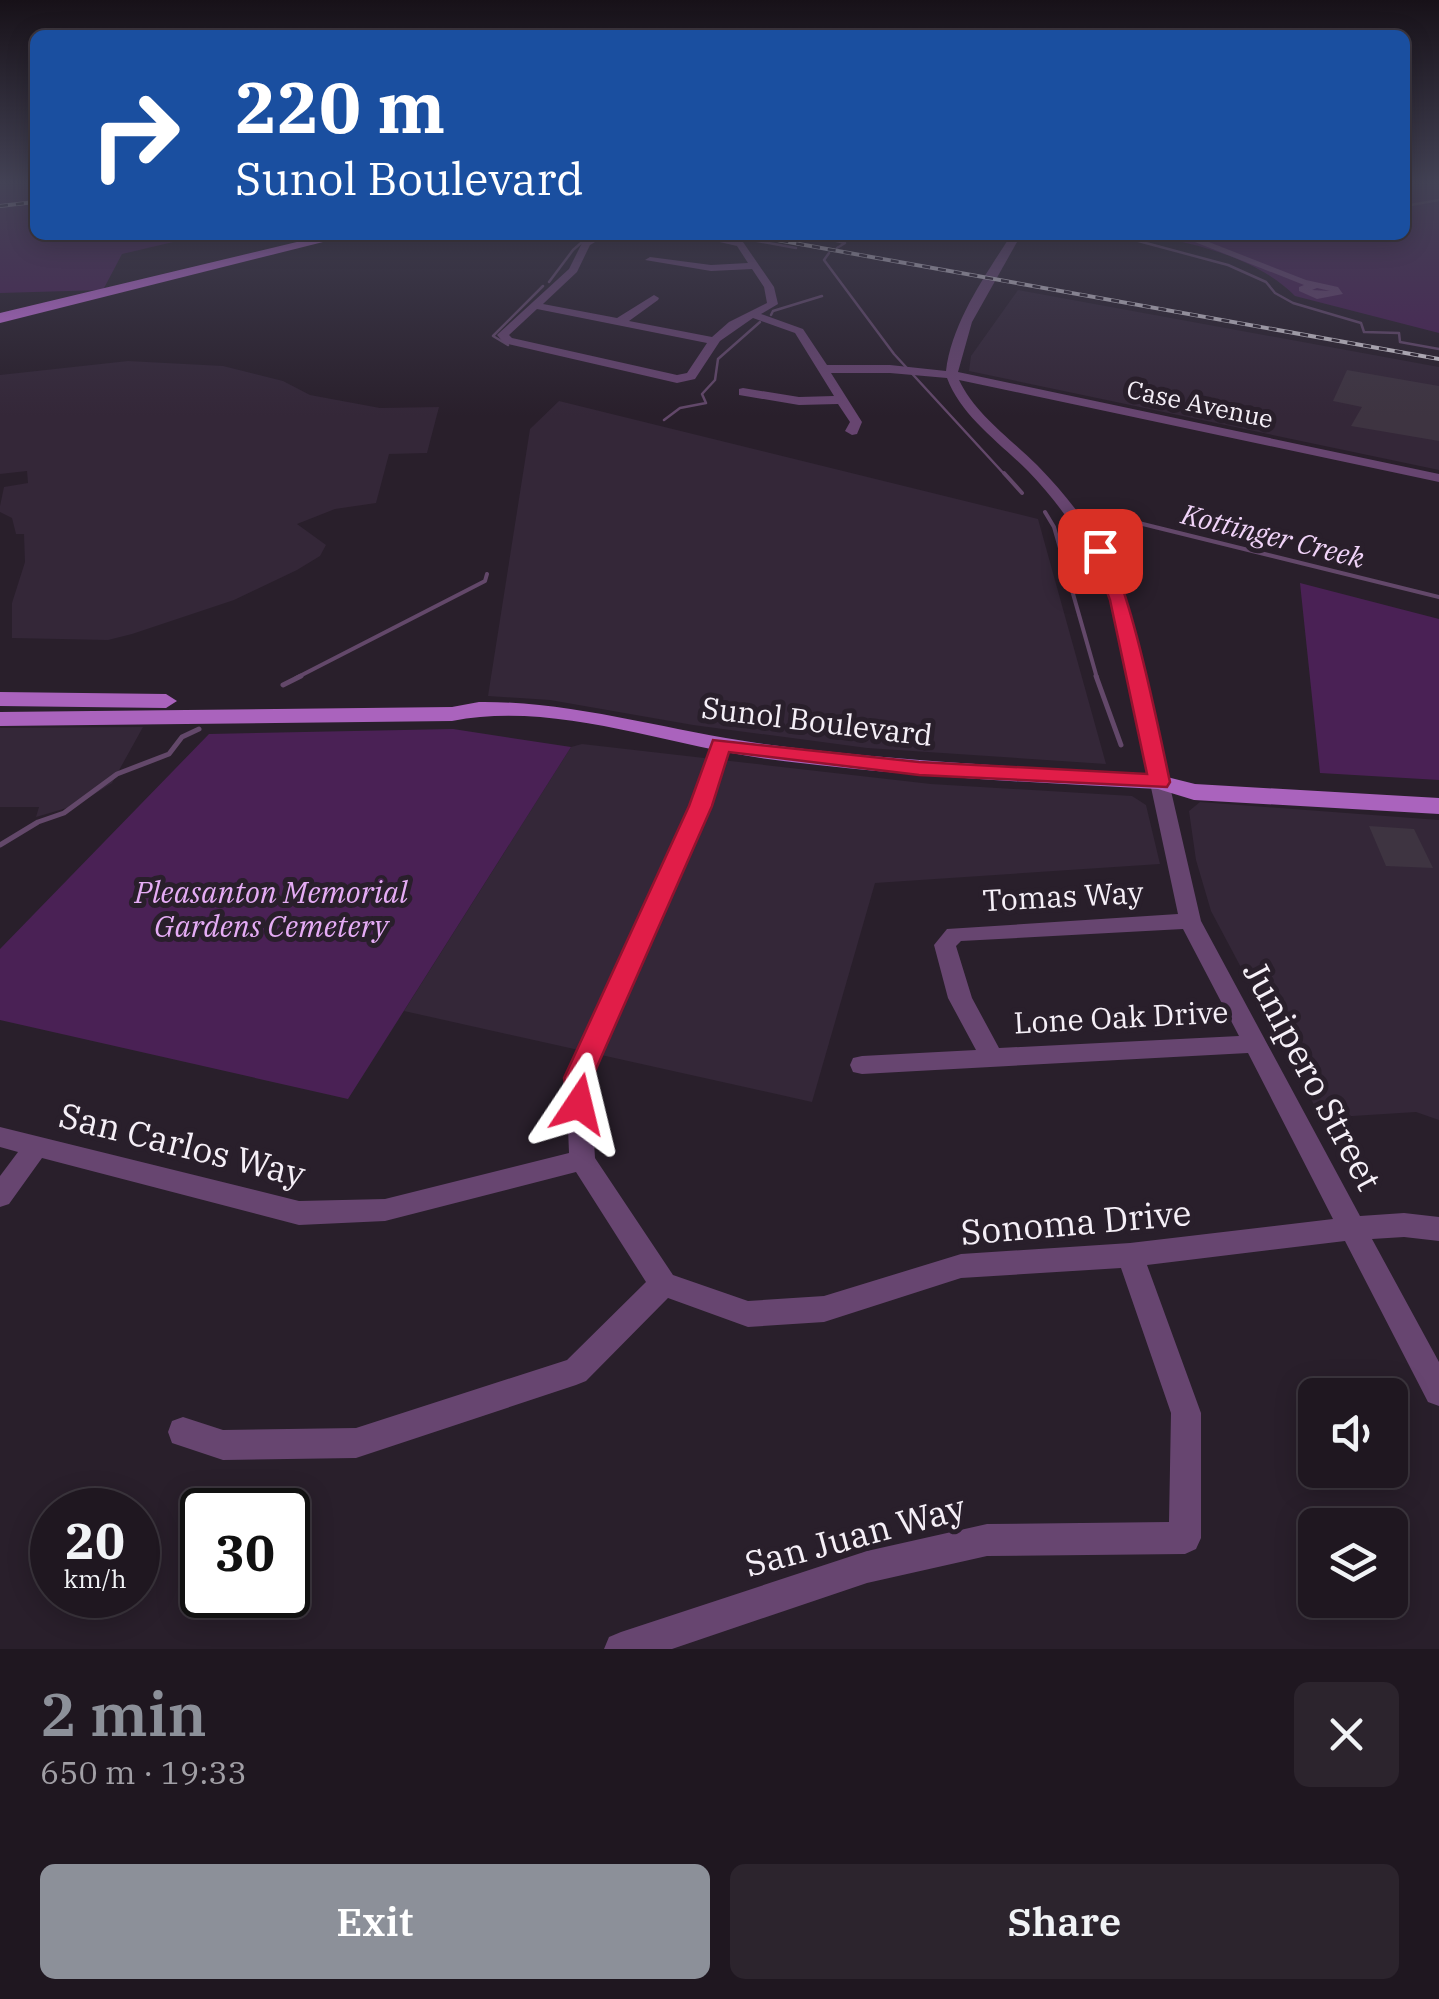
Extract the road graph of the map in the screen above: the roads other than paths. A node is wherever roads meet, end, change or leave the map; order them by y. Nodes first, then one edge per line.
1 (196, 262) edge
2 (232, 262) edge
3 (577, 262) edge
4 (665, 262) edge
5 (753, 262) edge
6 (1000, 262) edge
7 (1252, 262) edge
8 (756, 266) junction
9 (1310, 287) dead end
10 (654, 298) dead end
11 (537, 306) junction
12 (0, 308) edge
13 (751, 314) junction
14 (0, 318) edge
15 (619, 322) junction
16 (711, 340) junction
17 (824, 369) junction
18 (951, 375) junction
19 (1013, 387) junction
20 (743, 392) dead end
21 (843, 400) junction
22 (964, 400) junction
23 (852, 430) dead end
24 (1439, 478) edge
25 (0, 699) edge
26 (383, 701) junction
27 (469, 708) junction
28 (263, 716) junction
29 (0, 719) edge
30 (721, 744) junction
31 (1159, 782) junction
32 (1439, 789) edge
33 (1439, 806) edge
34 (1190, 921) junction
35 (1254, 1044) junction
36 (991, 1056) junction
37 (862, 1065) dead end
38 (0, 1137) edge
39 (37, 1146) junction
40 (582, 1160) junction
41 (0, 1196) edge
42 (1354, 1228) junction
43 (1439, 1229) edge
44 (1130, 1256) junction
45 (663, 1284) junction
46 (1439, 1392) edge
47 (183, 1432) dead end
48 (621, 1649) edge

1 - 12 highway
2 - 14 highway
3 - 11 street
4 - 8 street
5 - 8 street
6 - 18 street
7 - 9 street
8 - 13 street
10 - 15 street
11 - 15 street
11 - 16 street
13 - 16 street
13 - 17 street
15 - 16 street
17 - 18 street, Case Avenue
17 - 21 street
18 - 19 street, Case Avenue
18 - 22 street, Junipero Street
19 - 22 street
19 - 24 street, Case Avenue
20 - 21 street
21 - 23 street
22 - 31 street, Junipero Street
25 - 26 main road, Sunol Boulevard
26 - 27 main road, Sunol Boulevard
26 - 28 main road
27 - 28 main road, Sunol Boulevard
27 - 30 main road, Sunol Boulevard
28 - 29 main road, Sunol Boulevard
30 - 31 main road, Sunol Boulevard
30 - 40 street
31 - 32 main road, Sunol Boulevard
31 - 33 main road, Sunol Boulevard
31 - 34 street, Junipero Street
34 - 35 street, Junipero Street
34 - 36 street, Tomas Way
35 - 36 street, Lone Oak Drive
35 - 42 street, Junipero Street
36 - 37 street, Lone Oak Drive
38 - 39 street, San Carlos Way
39 - 40 street, San Carlos Way
39 - 41 street
40 - 45 street
42 - 43 street, Sonoma Drive
42 - 44 street, Sonoma Drive
42 - 46 street, Junipero Street
44 - 45 street, Sonoma Drive
44 - 48 street, San Juan Way
45 - 47 street

